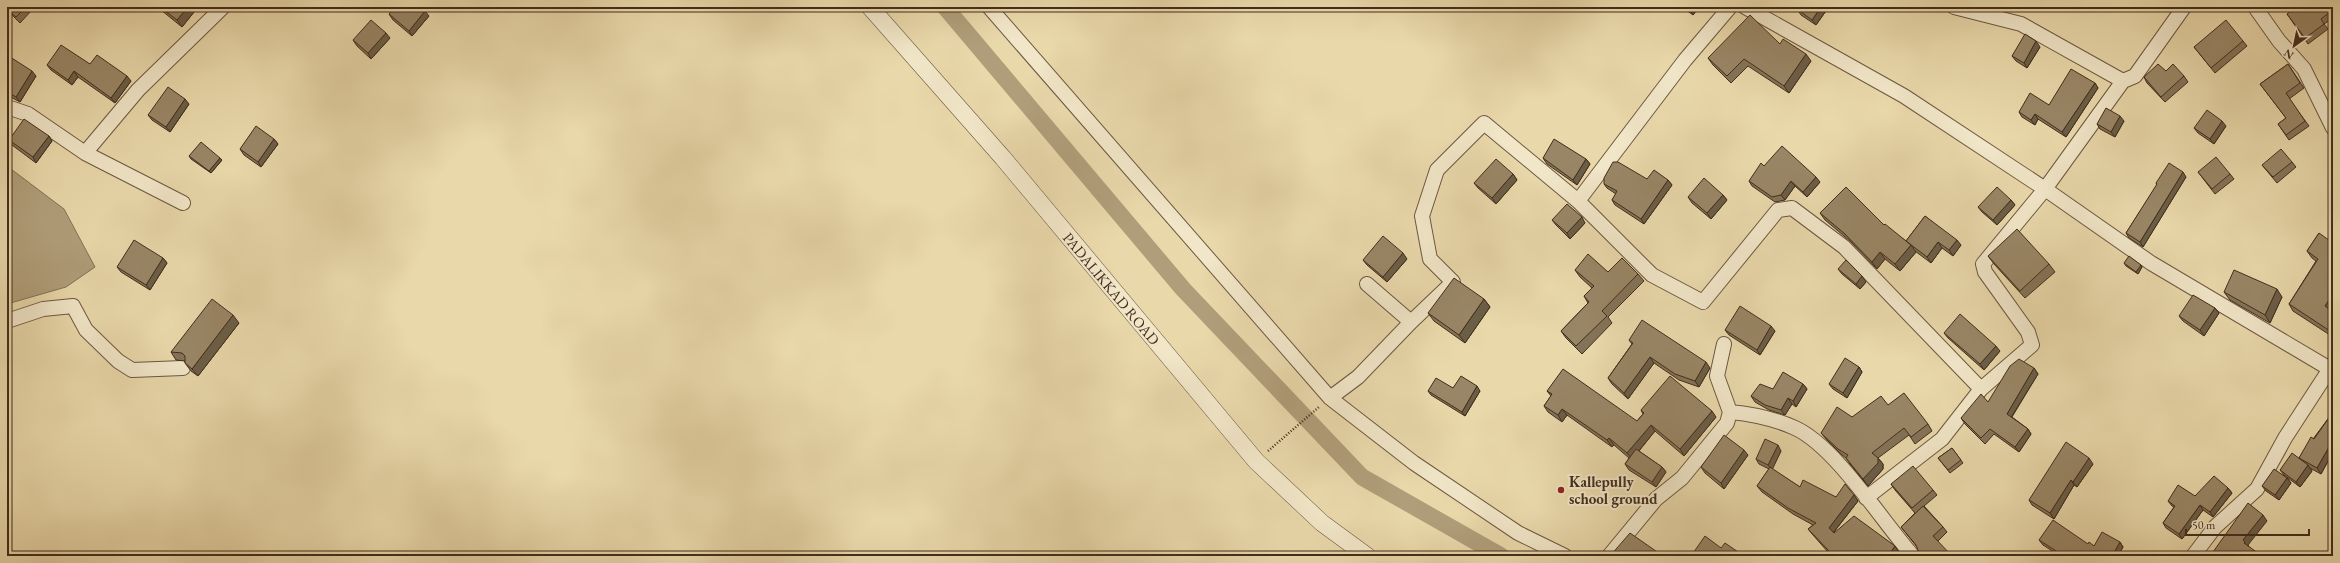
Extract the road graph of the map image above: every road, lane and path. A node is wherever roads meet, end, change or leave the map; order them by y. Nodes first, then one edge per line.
1 (223, 7) edge
2 (870, 7) edge
3 (989, 7) edge
4 (1730, 7) edge
5 (1745, 7) edge
6 (1954, 7) edge
7 (2184, 7) edge
8 (2255, 7) edge
9 (2123, 81) junction
10 (7, 107) edge
11 (2333, 128) edge
12 (85, 153) junction
13 (2046, 189) junction
14 (1578, 201) junction
15 (183, 203) dead end
16 (1367, 284) dead end
17 (7, 321) edge
18 (1411, 322) junction
19 (1724, 344) dead end
20 (2331, 367) edge
21 (183, 368) edge
22 (1981, 389) junction
23 (1330, 398) junction
24 (1730, 412) junction
25 (1256, 461) junction
26 (1866, 498) junction
27 (1367, 556) edge
28 (1565, 556) edge
29 (1609, 556) edge
30 (1913, 556) edge
31 (2193, 556) edge

1 - 12 street
2 - 25 street, PADALIKKAD ROAD
3 - 23 street
4 - 14 street
5 - 13 street
6 - 9 street
7 - 9 street
8 - 11 street
9 - 13 street
10 - 12 street
12 - 15 street
13 - 20 street
13 - 22 street
14 - 18 street
14 - 22 street
16 - 18 street
17 - 21 street
18 - 23 street
19 - 24 street
20 - 31 street
22 - 26 street
23 - 25 path
23 - 28 street
24 - 26 street
24 - 29 street
25 - 27 street, PADALIKKAD ROAD
26 - 30 street

